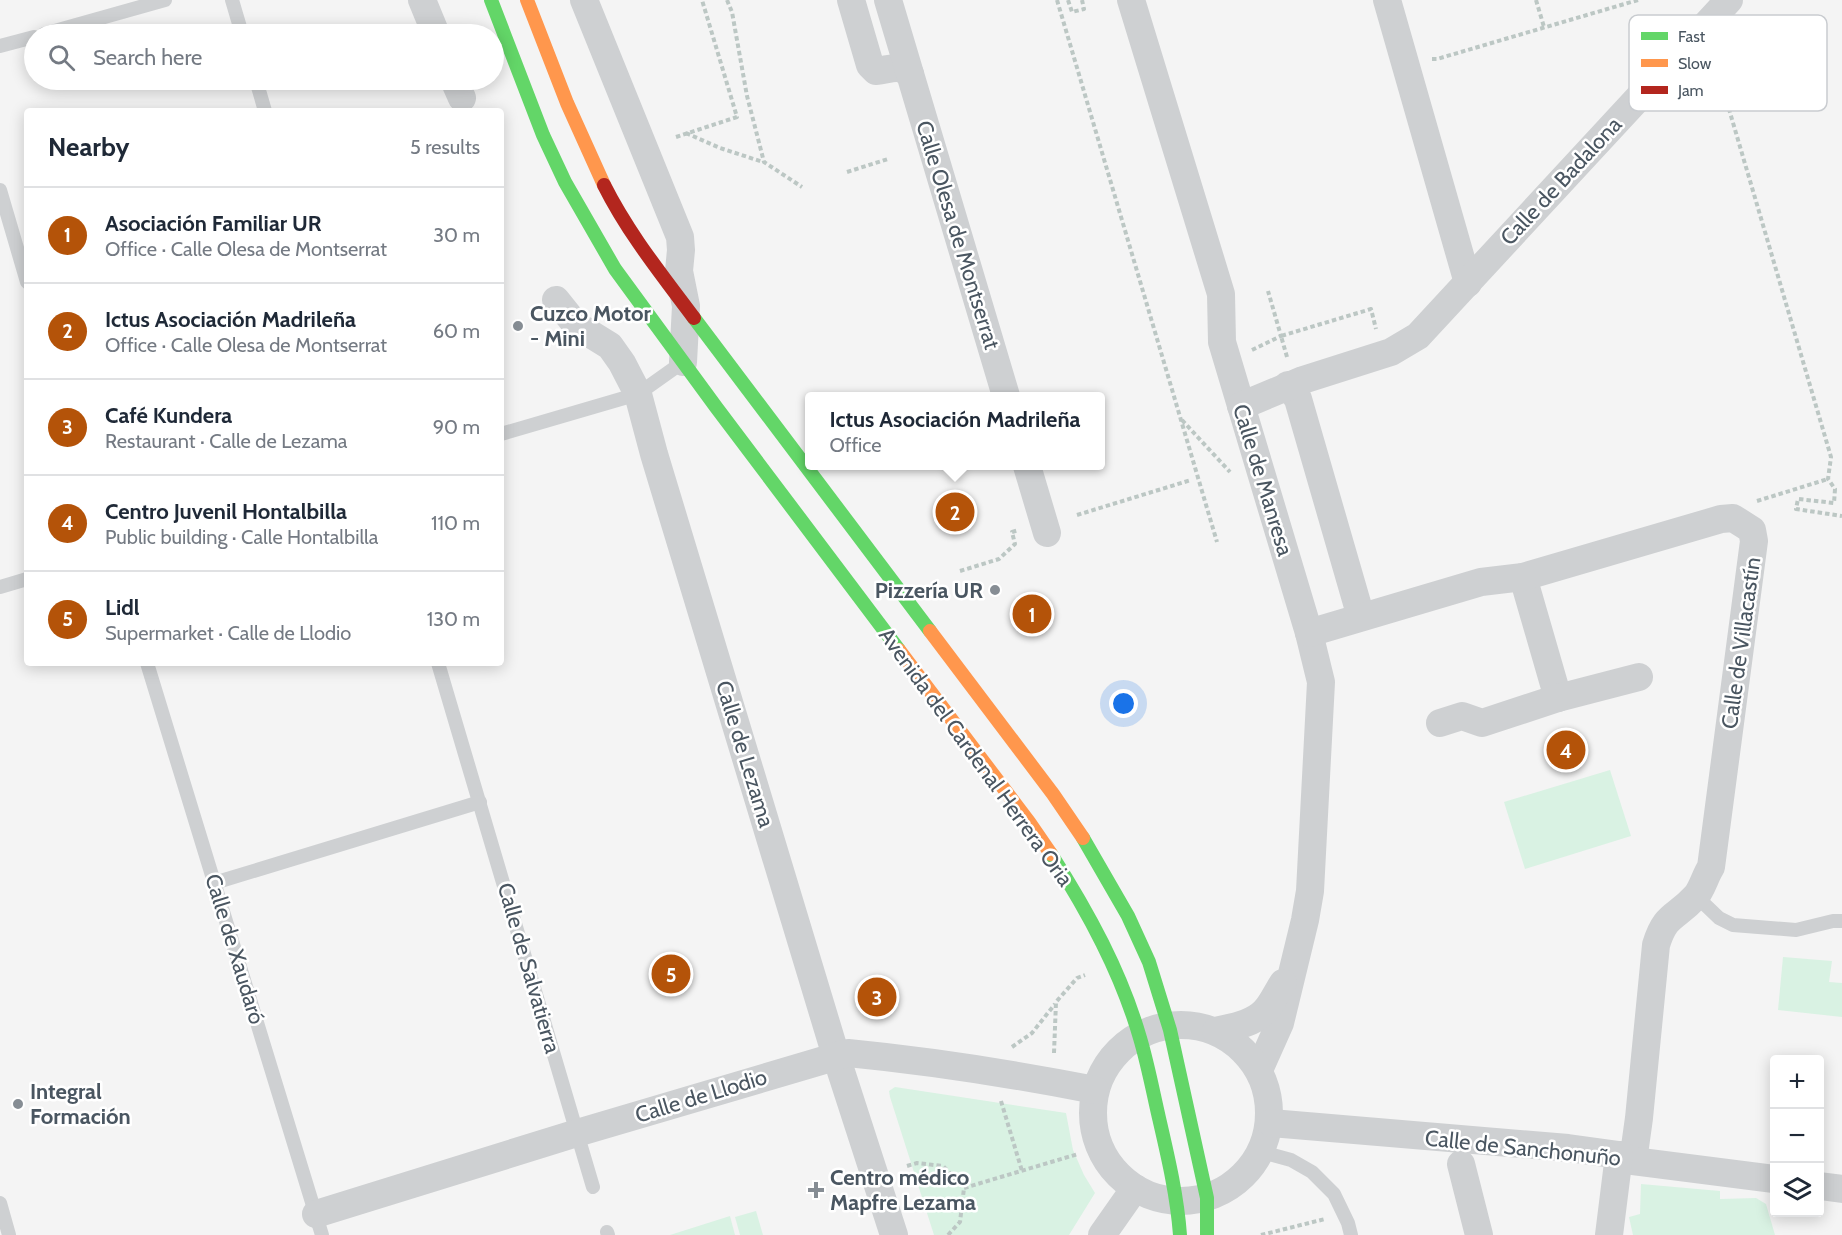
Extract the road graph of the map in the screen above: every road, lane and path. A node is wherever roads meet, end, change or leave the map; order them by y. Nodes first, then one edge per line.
1 (165, 0) edge
2 (232, 0) edge
3 (422, 0) edge
4 (491, 0) edge
5 (527, 0) edge
6 (584, 0) edge
7 (702, 0) edge
8 (727, 0) edge
9 (851, 0) edge
10 (888, 0) edge
11 (1057, 0) edge
12 (1068, 0) edge
13 (1082, 0) edge
14 (1131, 0) edge
15 (1387, 0) edge
16 (1536, 0) edge
17 (1638, 0) edge
18 (1728, 0) edge
19 (1714, 15) edge
20 (80, 24) edge
21 (240, 24) edge
22 (432, 24) edge
23 (500, 24) edge
24 (1544, 27) junction
25 (504, 34) edge
26 (24, 40) edge
27 (0, 46) edge
28 (1405, 65) junction
29 (909, 74) junction
30 (259, 90) edge
31 (264, 108) edge
32 (1629, 108) edge
33 (1730, 111) edge
34 (685, 133) junction
35 (676, 137) dead end
36 (888, 159) dead end
37 (764, 162) junction
38 (847, 172) dead end
39 (802, 187) dead end
40 (0, 190) edge
41 (24, 272) edge
42 (1468, 283) junction
43 (1268, 291) dead end
44 (556, 300) dead end
45 (686, 306) junction
46 (1281, 336) junction
47 (1379, 338) dead end
48 (1244, 354) dead end
49 (683, 362) junction
50 (1289, 375) junction
51 (1005, 392) edge
52 (638, 394) junction
53 (1241, 406) junction
54 (1180, 418) junction
55 (504, 433) edge
56 (805, 464) edge
57 (809, 470) edge
58 (1028, 470) edge
59 (1236, 479) dead end
60 (1828, 479) junction
61 (1191, 480) dead end
62 (1753, 506) dead end
63 (1077, 515) dead end
64 (1842, 516) edge
65 (1035, 531) joint
66 (1217, 542) dead end
67 (960, 571) dead end
68 (1523, 577) junction
69 (24, 580) edge
70 (0, 587) edge
71 (1361, 617) junction
72 (1309, 633) junction
73 (148, 666) edge
74 (439, 666) edge
75 (1639, 677) dead end
76 (1557, 698) junction
77 (1440, 723) dead end
78 (480, 802) junction
79 (214, 883) junction
80 (1696, 896) junction
81 (1842, 921) edge
82 (1292, 968) junction
83 (1092, 972) dead end
84 (1056, 1002) junction
85 (1169, 1026) junction
86 (1216, 1031) junction
87 (1140, 1037) junction
88 (1009, 1049) dead end
89 (836, 1056) junction
90 (1052, 1059) dead end
91 (1260, 1070) junction
92 (1095, 1090) junction
93 (1000, 1097) dead end
94 (1271, 1123) junction
95 (577, 1133) junction
96 (1262, 1152) junction
97 (1078, 1154) dead end
98 (1626, 1158) junction
99 (1461, 1164) dead end
100 (907, 1166) dead end
101 (1022, 1171) junction
102 (1770, 1178) edge
103 (594, 1187) dead end
104 (1824, 1187) edge
105 (964, 1188) junction
106 (1135, 1188) junction
107 (1842, 1189) edge
108 (1207, 1198) junction
109 (1178, 1202) junction
110 (0, 1203) edge
111 (1326, 1219) dead end
112 (319, 1224) edge
113 (9, 1235) edge
114 (894, 1235) edge
115 (948, 1235) edge
116 (1102, 1235) edge
117 (1180, 1235) edge
118 (1207, 1235) edge
119 (1261, 1235) edge
120 (1351, 1235) edge
121 (1479, 1235) edge
122 (1609, 1235) edge

1 - 20 lane
2 - 21 lane
3 - 22 street
4 - 23 main road, Avenida del Cardenal Herrera Oria
5 - 45 main road, Avenida del Cardenal Herrera Oria
6 - 45 street, Avenida del Cardenal Herrera Oria
7 - 34 path
8 - 37 path
9 - 29 street
10 - 29 street, Calle Olesa de Montserrat
11 - 54 path
12 - 13 path
14 - 53 street, Calle de Manresa
15 - 28 street
16 - 24 path
17 - 24 path
18 - 19 street, Calle de Badalona
24 - 28 path
25 - 49 main road, Avenida del Cardenal Herrera Oria
26 - 27 lane
28 - 42 street
29 - 51 street, Calle Olesa de Montserrat
30 - 31 lane
32 - 42 street, Calle de Badalona
33 - 60 path
34 - 35 path
34 - 37 path
36 - 38 path
37 - 39 path
40 - 41 lane
42 - 50 street, Calle de Badalona
43 - 46 path
44 - 52 street, Calle de Lezama
45 - 49 street, Avenida del Cardenal Herrera Oria
45 - 56 main road, Avenida del Cardenal Herrera Oria
46 - 47 path
46 - 48 path
46 - 50 path
49 - 52 lane
49 - 87 main road, Avenida del Cardenal Herrera Oria
50 - 53 street, Calle de Badalona
50 - 71 street
52 - 55 lane
52 - 89 street, Calle de Lezama
53 - 72 street, Calle de Manresa
54 - 59 path
54 - 66 path
57 - 85 main road, Avenida del Cardenal Herrera Oria
58 - 65 street
60 - 62 path
60 - 64 path
61 - 63 path
65 - 67 path
68 - 71 street, Calle de Villacastín
68 - 76 street
68 - 80 street, Calle de Villacastín
69 - 70 lane
71 - 72 street, Calle de Villacastín
72 - 82 street, Calle de Manresa
73 - 79 lane, Calle de Xaudaró
74 - 78 lane, Calle de Salvatierra
75 - 76 street
76 - 77 street
78 - 79 lane
78 - 95 lane, Calle de Salvatierra
79 - 112 lane, Calle de Xaudaró
80 - 81 lane
80 - 98 street, Calle de Villacastín
82 - 86 street
82 - 91 street
83 - 84 path
84 - 88 path
84 - 90 path
85 - 86 street
85 - 87 street
85 - 108 main road, Avenida del Cardenal Herrera Oria
86 - 91 street
87 - 92 street
87 - 109 main road, Avenida del Cardenal Herrera Oria
89 - 92 street, Calle de Llodio
89 - 95 street, Calle de Llodio
89 - 114 street, Calle de Lezama
91 - 94 street
92 - 106 street
93 - 101 path
94 - 96 street
94 - 98 street, Calle de Sanchonuño
95 - 103 lane, Calle de Salvatierra
95 - 112 street, Calle de Llodio
96 - 108 street
96 - 120 lane
97 - 101 path
98 - 102 street, Calle de Sanchonuño
98 - 122 street, Calle de Villacastín
99 - 121 street
100 - 105 path
101 - 105 path
104 - 107 street
105 - 115 path
106 - 109 street
106 - 116 street
108 - 109 street
108 - 118 main road, Avenida del Cardenal Herrera Oria
109 - 117 main road, Avenida del Cardenal Herrera Oria
110 - 113 lane
111 - 119 path

